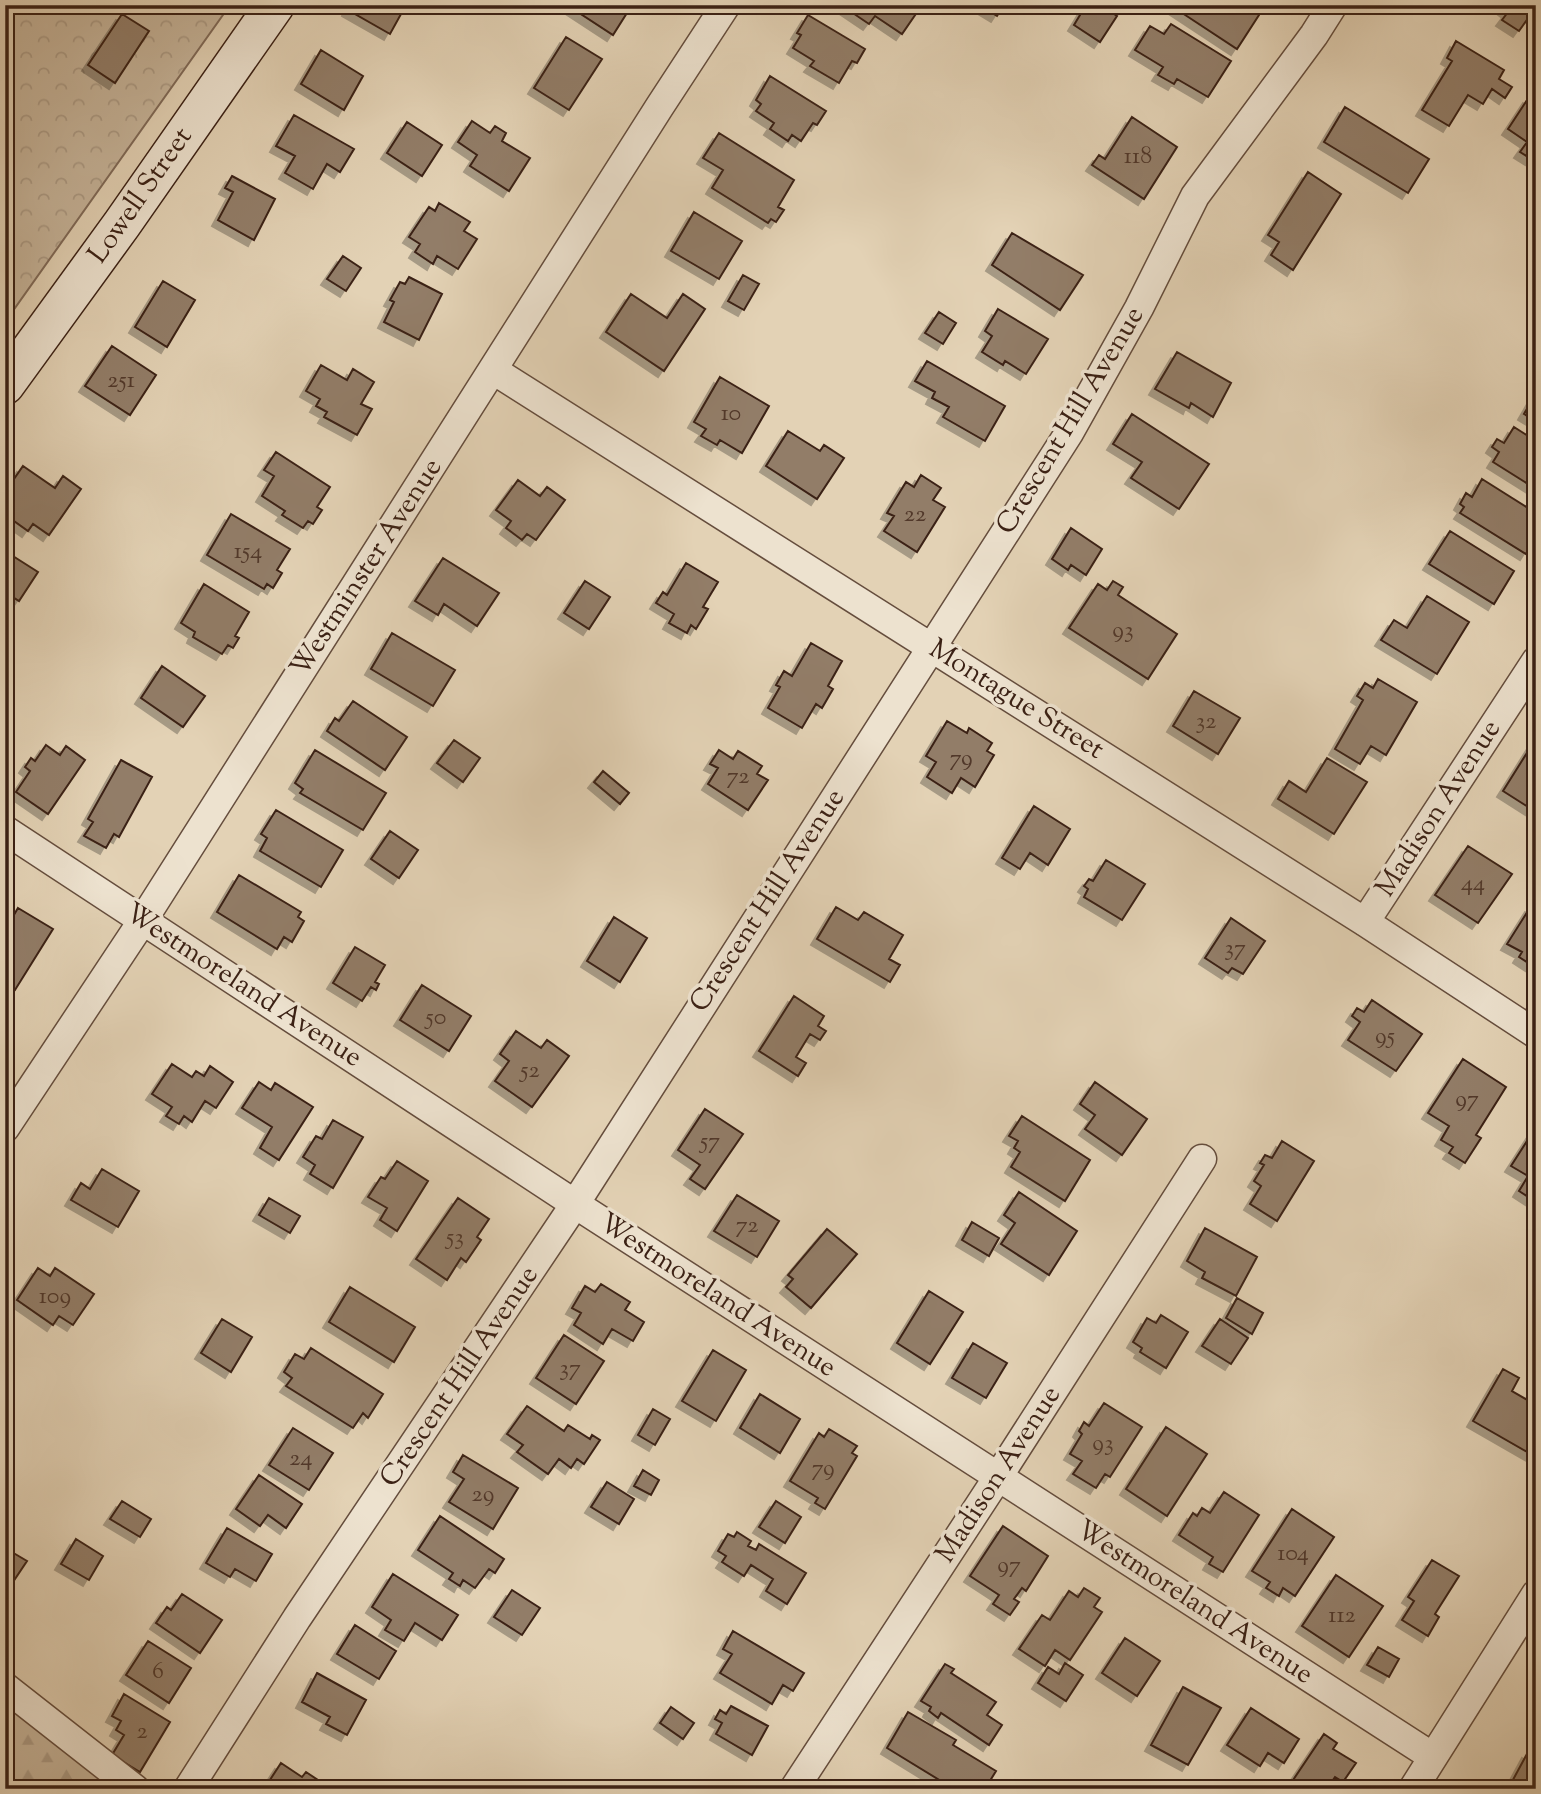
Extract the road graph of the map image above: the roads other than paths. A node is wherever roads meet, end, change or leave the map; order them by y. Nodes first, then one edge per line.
1 (275, 5) edge
2 (726, 5) edge
3 (1334, 5) edge
4 (494, 370) junction
5 (5, 385) edge
6 (931, 647) junction
7 (1536, 661) edge
8 (5, 830) edge
9 (143, 920) junction
10 (1365, 922) junction
11 (1536, 1034) edge
12 (5, 1128) edge
13 (1202, 1159) dead end
14 (575, 1204) junction
15 (998, 1477) junction
16 (1536, 1594) edge
17 (5, 1687) edge
18 (1433, 1758) junction
19 (135, 1789) edge
20 (188, 1789) edge
21 (794, 1789) edge
22 (1413, 1789) edge

1 - 5 main road, Lowell Street
2 - 4 street, Westminster Avenue
3 - 6 street, Crescent Hill Avenue
4 - 6 street, Montague Street
4 - 9 street, Westminster Avenue
6 - 10 street, Montague Street
6 - 14 street, Crescent Hill Avenue
7 - 10 street, Madison Avenue
8 - 9 street, Westmoreland Avenue
9 - 12 street, Westminster Avenue
9 - 14 street, Westmoreland Avenue
10 - 11 street, Montague Street
13 - 15 street, Madison Avenue
14 - 15 street, Westmoreland Avenue
14 - 20 street, Crescent Hill Avenue
15 - 18 street, Westmoreland Avenue
15 - 21 street, Madison Avenue
16 - 18 street
17 - 19 street
18 - 22 street

